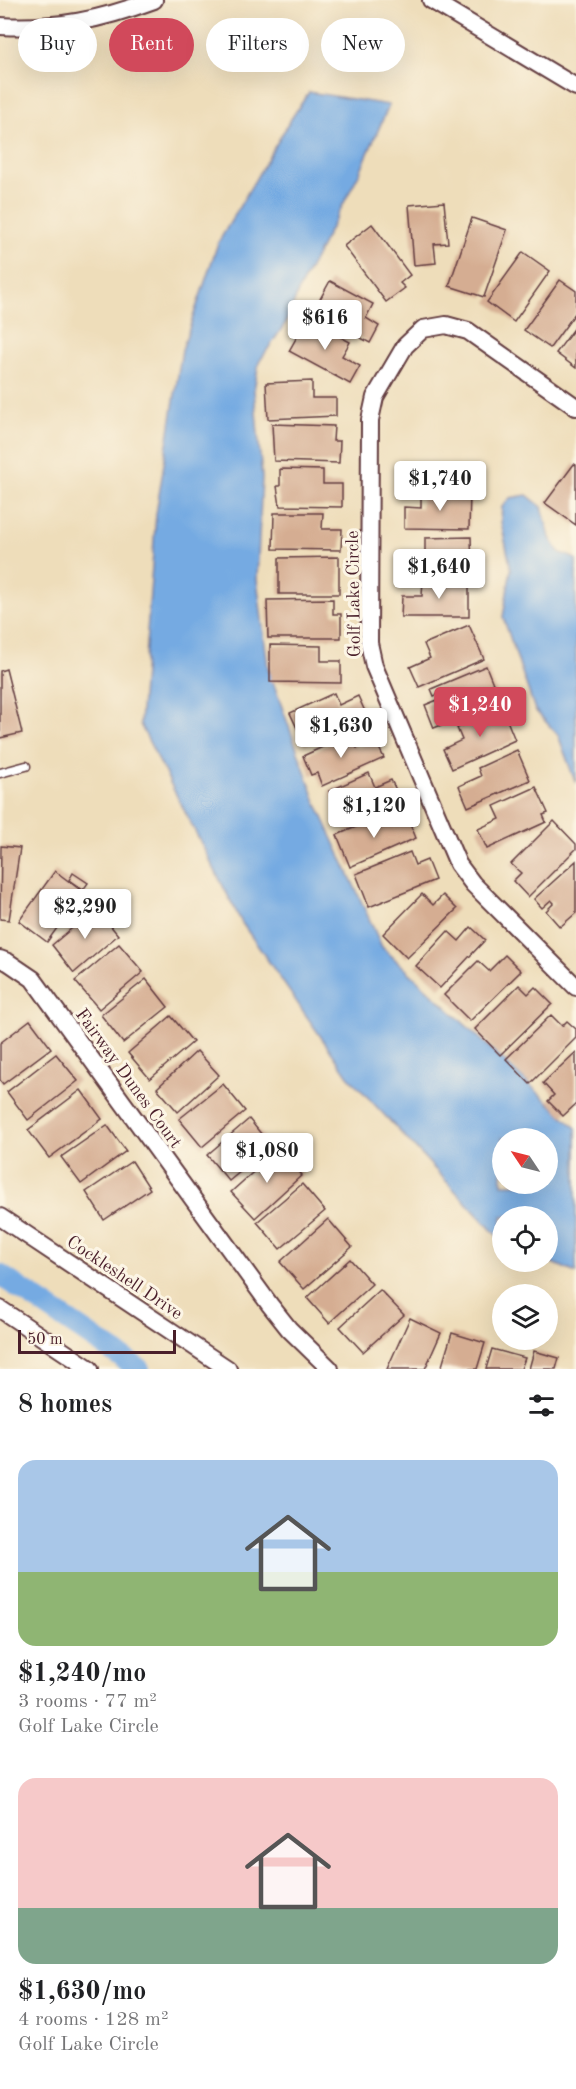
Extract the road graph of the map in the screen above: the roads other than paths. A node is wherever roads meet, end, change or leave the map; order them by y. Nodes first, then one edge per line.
1 (431, 0) edge
2 (149, 1) edge
3 (0, 26) edge
4 (575, 84) edge
5 (576, 407) edge
6 (26, 766) dead end
7 (0, 773) edge
8 (0, 959) edge
9 (576, 987) edge
10 (0, 1217) edge
11 (0, 1309) edge
12 (90, 1369) edge
13 (228, 1369) edge
14 (330, 1369) edge

1 - 4 street
2 - 3 street
5 - 9 street, Golf Lake Circle
6 - 7 lane
8 - 14 street, Fairway Dunes Court
10 - 13 street, Cockleshell Drive
11 - 12 street

